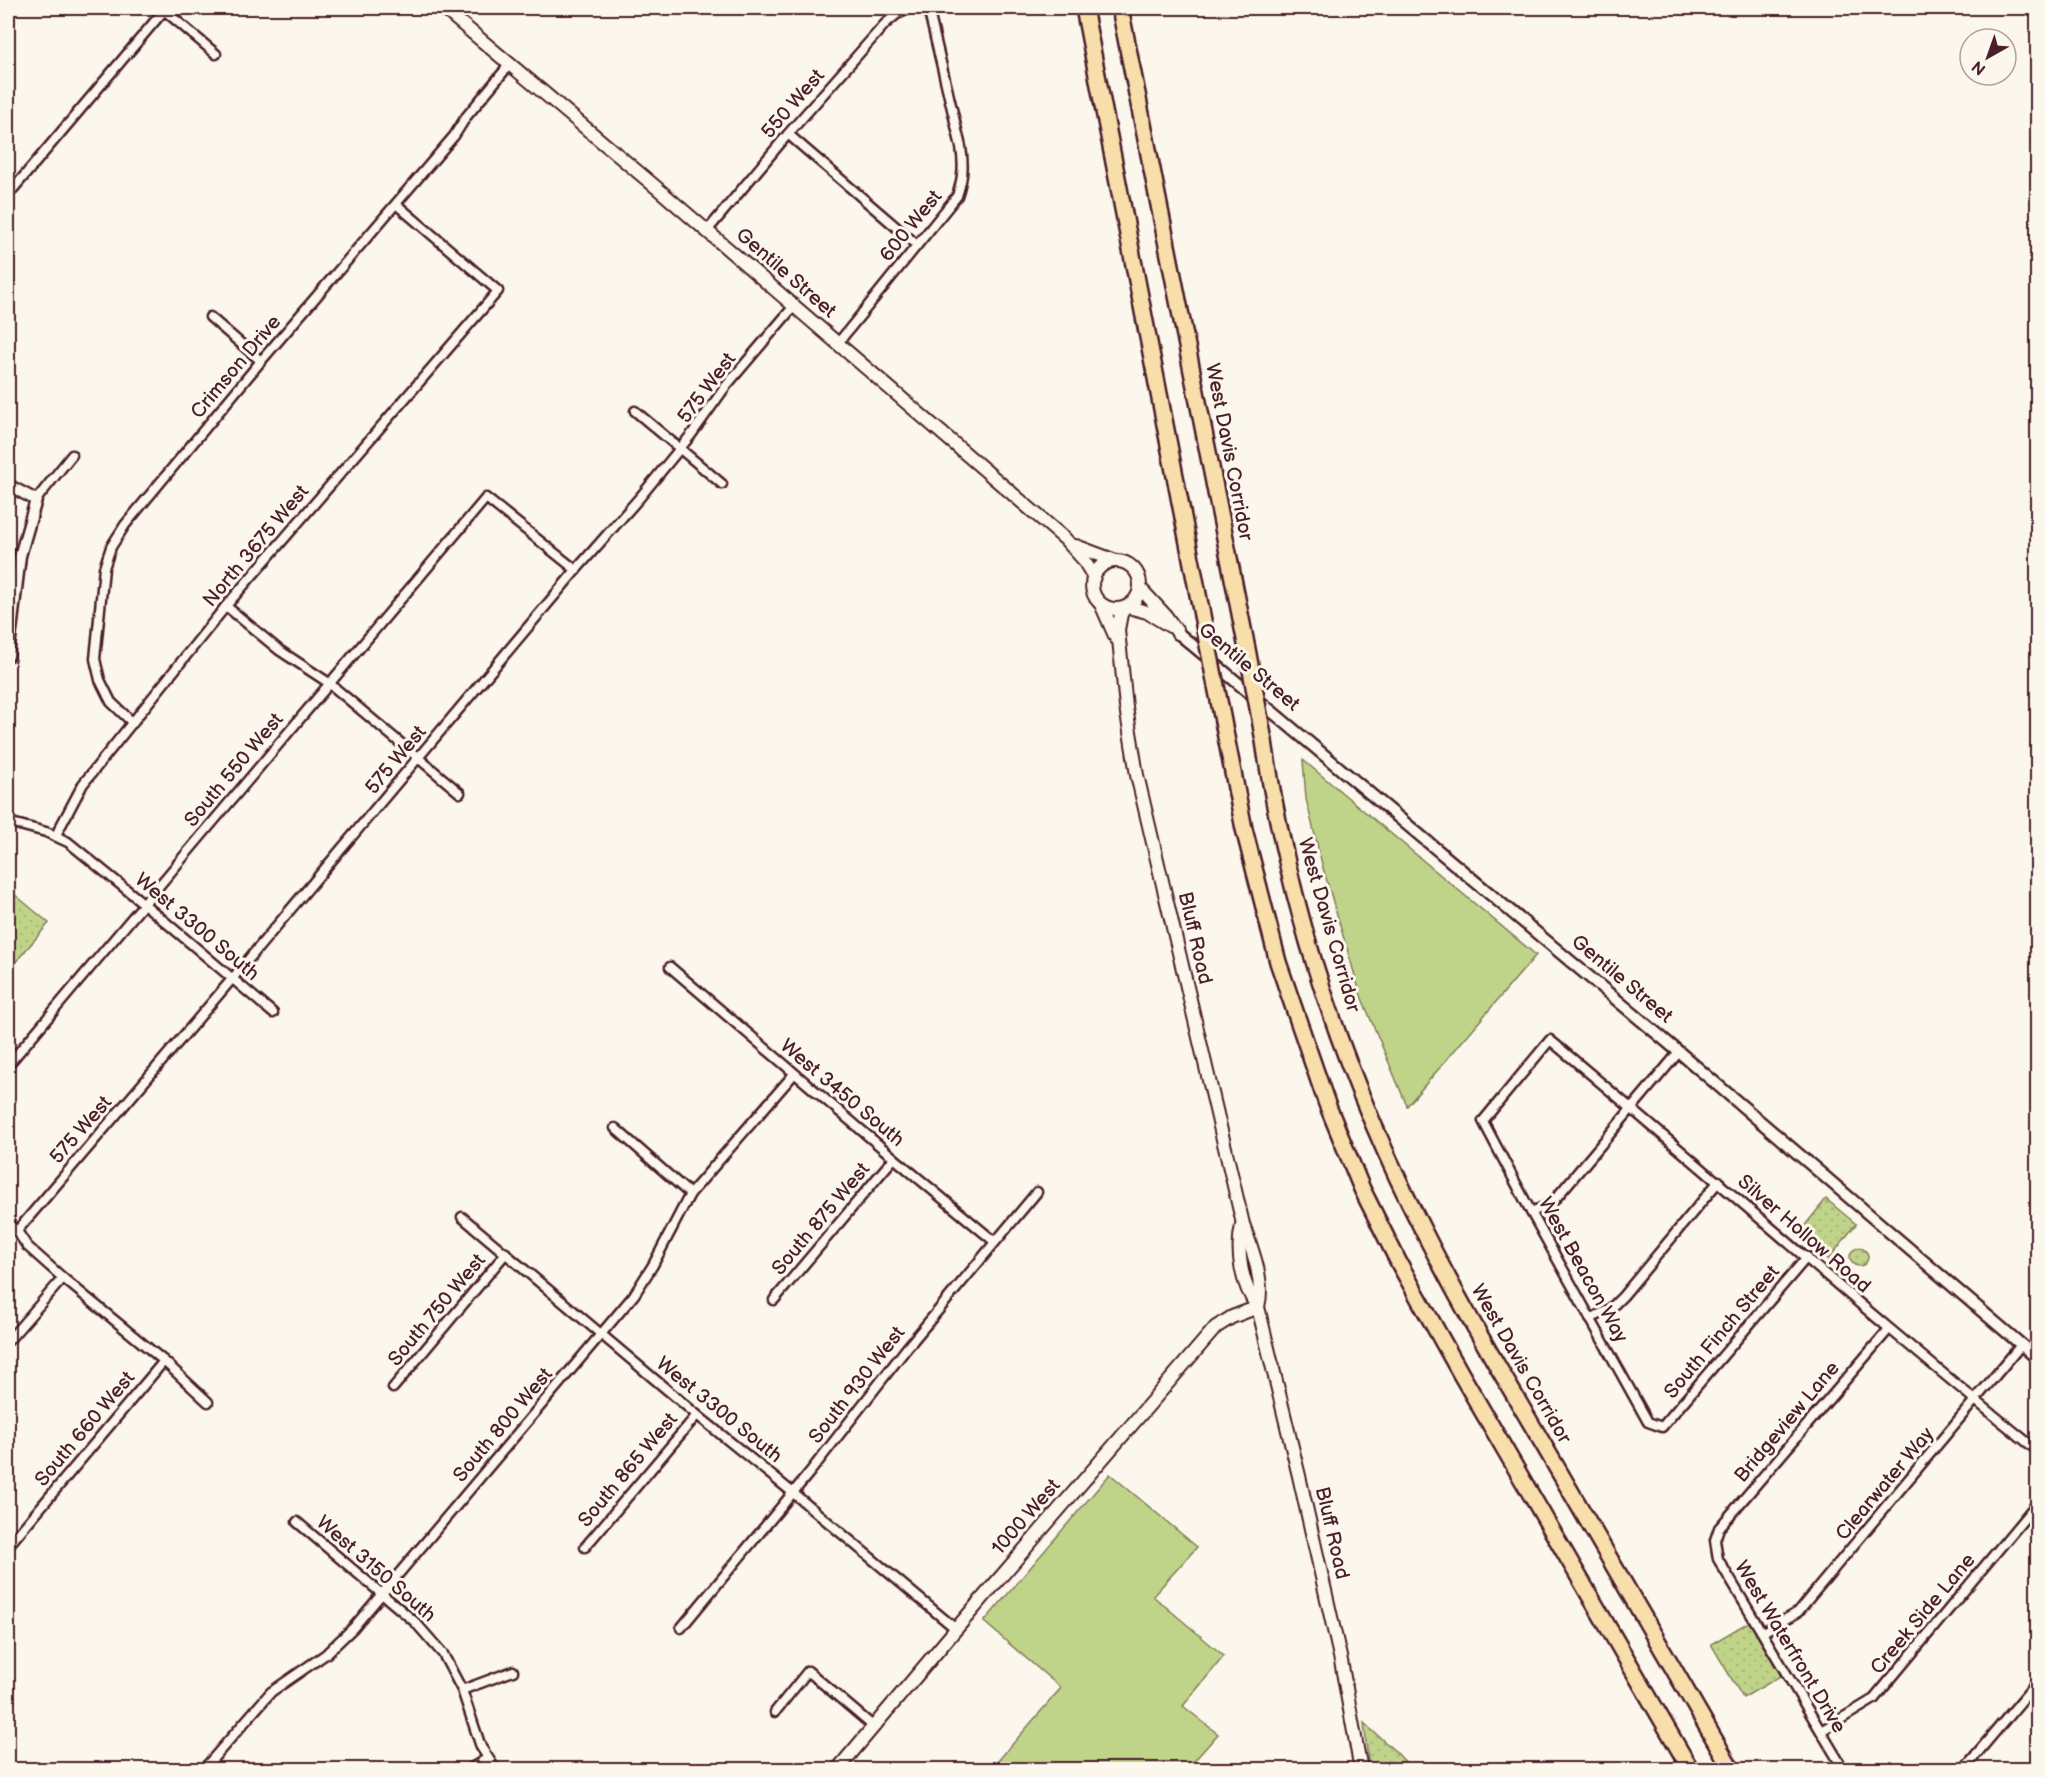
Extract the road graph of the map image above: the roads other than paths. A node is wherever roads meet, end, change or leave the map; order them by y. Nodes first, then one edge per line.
1 (443, 8) edge
2 (911, 8) edge
3 (928, 8) edge
4 (1084, 8) edge
5 (1120, 8) edge
6 (165, 9) edge
7 (216, 54) dead end
8 (510, 64) junction
9 (788, 134) junction
10 (9, 190) edge
11 (396, 204) junction
12 (707, 231) junction
13 (917, 245) junction
14 (794, 306) junction
15 (210, 316) dead end
16 (838, 343) junction
17 (261, 361) junction
18 (635, 411) dead end
19 (681, 449) junction
20 (72, 455) dead end
21 (722, 484) dead end
22 (8, 485) edge
23 (36, 500) junction
24 (1065, 538) junction
25 (1116, 561) junction
26 (576, 570) junction
27 (1094, 577) junction
28 (1140, 588) junction
29 (1101, 604) junction
30 (226, 606) junction
31 (1127, 607) junction
32 (1178, 633) junction
33 (8, 656) edge
34 (1121, 658) junction
35 (329, 683) junction
36 (133, 723) junction
37 (419, 758) junction
38 (460, 793) dead end
39 (8, 822) edge
40 (56, 835) junction
41 (143, 903) junction
42 (670, 967) dead end
43 (232, 979) junction
44 (273, 1013) dead end
45 (1679, 1052) junction
46 (8, 1065) edge
47 (794, 1074) junction
48 (1632, 1108) junction
49 (1483, 1121) joint
50 (615, 1128) dead end
51 (894, 1158) junction
52 (1719, 1182) junction
53 (1037, 1192) dead end
54 (690, 1194) junction
55 (1531, 1212) junction
56 (462, 1217) dead end
57 (8, 1223) edge
58 (17, 1231) junction
59 (995, 1242) junction
60 (506, 1254) junction
61 (1807, 1257) junction
62 (63, 1278) junction
63 (774, 1300) dead end
64 (1258, 1307) junction
65 (1590, 1319) junction
66 (1889, 1329) junction
67 (603, 1334) junction
68 (8, 1341) edge
69 (2021, 1345) junction
70 (2037, 1359) edge
71 (164, 1361) junction
72 (393, 1388) dead end
73 (208, 1402) dead end
74 (1976, 1402) junction
75 (697, 1415) junction
76 (1662, 1428) joint
77 (2037, 1451) edge
78 (792, 1492) junction
79 (2037, 1502) edge
80 (297, 1522) dead end
81 (1715, 1540) joint
82 (8, 1546) edge
83 (585, 1547) dead end
84 (382, 1593) junction
85 (681, 1628) dead end
86 (956, 1629) junction
87 (1763, 1632) junction
88 (513, 1671) dead end
89 (2037, 1681) edge
90 (462, 1690) junction
91 (775, 1712) dead end
92 (874, 1727) junction
93 (1821, 1731) junction
94 (488, 1758) junction
95 (203, 1770) edge
96 (468, 1770) edge
97 (496, 1770) edge
98 (837, 1770) edge
99 (1361, 1770) edge
100 (1691, 1770) edge
101 (1732, 1770) edge
102 (1844, 1770) edge
103 (1963, 1770) edge

1 - 8 main road, Gentile Street
2 - 9 street, 550 West
3 - 13 street, 600 West
4 - 100 highway, bridge
5 - 101 highway, West Davis Corridor, bridge
6 - 7 street
6 - 10 street
8 - 11 street, Crimson Drive
8 - 12 main road, Gentile Street
9 - 12 street, 550 West
9 - 13 street
11 - 17 street, Crimson Drive
11 - 30 street, North 3675 West
12 - 14 main road, Gentile Street
13 - 16 street, 600 West
14 - 16 main road, Gentile Street
14 - 19 street, 575 West
15 - 17 street
16 - 24 main road, Gentile Street
17 - 36 street, Crimson Drive
18 - 19 street
19 - 21 street
19 - 26 street, 575 West
20 - 23 street
22 - 23 street
23 - 33 street
24 - 25 main road
24 - 27 main road, Gentile Street
25 - 27 main road
25 - 28 main road
26 - 35 street, South 550 West
26 - 37 street, 575 West
27 - 29 main road
28 - 31 main road
28 - 32 main road, Gentile Street
29 - 31 main road
29 - 34 main road, Bluff Road
30 - 35 street
30 - 36 street, North 3675 West
31 - 32 main road, Gentile Street
31 - 34 main road, Bluff Road
32 - 45 street, Gentile Street
34 - 64 main road, Bluff Road
35 - 37 street
35 - 41 street, South 550 West
36 - 40 street, North 3675 West
37 - 38 street
37 - 43 street, 575 West
39 - 40 street
40 - 41 street, West 3300 South
41 - 43 street, West 3300 South
41 - 46 street, South 550 West
42 - 47 street, West 3450 South
43 - 44 street, West 3300 South
43 - 58 street, 575 West
45 - 48 street
45 - 69 street, Gentile Street
47 - 51 street, West 3450 South
47 - 54 street, South 800 West
48 - 49 street, Silver Hollow Road
48 - 52 street, Silver Hollow Road
48 - 55 street
49 - 55 street, West Beacon Way
50 - 54 street
51 - 59 street, West 3450 South
51 - 63 street, South 875 West
52 - 61 street, Silver Hollow Road
52 - 65 street
53 - 59 street, South 930 West
54 - 67 street, South 800 West
55 - 65 street, West Beacon Way
56 - 60 street, West 3300 South
57 - 58 street
58 - 62 street
59 - 78 street, South 930 West
60 - 67 street, West 3300 South
60 - 72 street, South 750 West
61 - 66 street, Silver Hollow Road
61 - 76 street, South Finch Street
62 - 68 street
62 - 71 street
64 - 86 main road, 1000 West
64 - 99 main road, Bluff Road
65 - 76 street, West Beacon Way
66 - 74 street, Silver Hollow Road
66 - 81 street, Bridgeview Lane
67 - 75 street, West 3300 South
67 - 84 street, South 800 West
69 - 70 street, Gentile Street
69 - 74 street, Clearwater Way
71 - 73 street
71 - 82 street, South 660 West
74 - 77 street, Silver Hollow Road
74 - 87 street, Clearwater Way
75 - 78 street, West 3300 South
75 - 83 street, South 865 West
78 - 85 street, South 930 West
78 - 86 street, West 3300 South
79 - 93 street, Creek Side Lane
80 - 84 street, West 3150 South
81 - 87 street, West Waterfront Drive
84 - 90 street, West 3150 South
84 - 95 street, South 800 West
86 - 92 main road, 1000 West
87 - 93 street, West Waterfront Drive
88 - 90 street
89 - 103 street
90 - 94 street, West 3150 South
91 - 92 street
92 - 98 main road, 1000 West
93 - 102 street, West Waterfront Drive
94 - 96 street
94 - 97 street, West 3150 South

